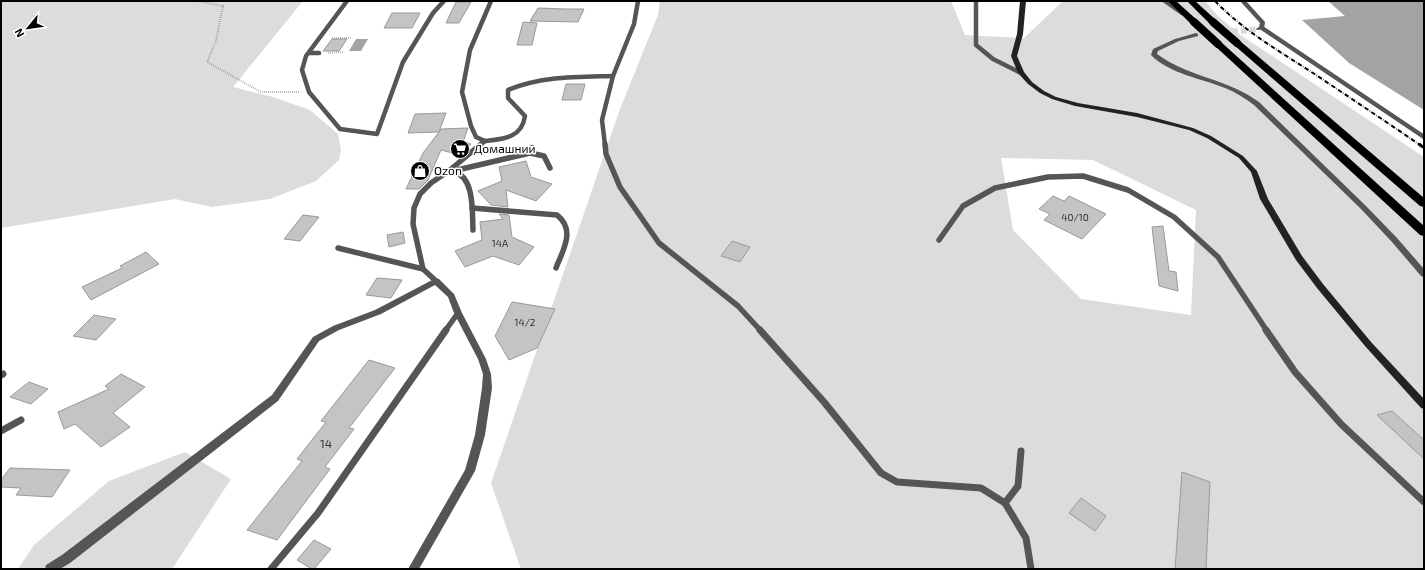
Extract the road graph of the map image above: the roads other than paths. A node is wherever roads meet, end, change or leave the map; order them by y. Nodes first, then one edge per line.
1 (347, 1) edge
2 (444, 1) edge
3 (491, 1) edge
4 (638, 1) edge
5 (976, 1) edge
6 (1023, 1) edge
7 (1165, 1) edge
8 (1172, 1) edge
9 (1191, 1) edge
10 (1243, 1) edge
11 (1194, 22) junction
12 (1260, 29) joint
13 (1196, 36) tunnel mouth
14 (320, 38) junction
15 (329, 38) road end
16 (309, 53) junction
17 (319, 53) road end
18 (1021, 73) junction
19 (613, 76) junction
20 (1424, 136) edge
21 (485, 141) junction
22 (550, 168) dead end
23 (451, 171) junction
24 (1424, 204) edge
25 (472, 208) junction
26 (473, 230) dead end
27 (1424, 232) edge
28 (939, 240) dead end
29 (338, 248) dead end
30 (556, 268) dead end
31 (423, 269) junction
32 (1424, 274) edge
33 (436, 281) junction
34 (458, 313) junction
35 (1424, 405) edge
36 (20, 420) dead end
37 (1, 431) edge
38 (1021, 451) dead end
39 (1424, 502) edge
40 (1005, 503) junction
41 (50, 569) edge
42 (271, 569) edge
43 (413, 569) edge
44 (1031, 569) edge

1 - 14 lane
2 - 16 lane
3 - 21 lane
4 - 19 lane
5 - 18 lane
6 - 18 street
7 - 11 lane
8 - 11 highway
9 - 24 highway, bridge
10 - 12 street
11 - 27 highway, bridge
12 - 20 lane
13 - 32 street
14 - 15 lane
14 - 16 lane
16 - 17 lane
18 - 35 street
19 - 21 lane
19 - 40 lane
21 - 23 lane
22 - 23 lane
23 - 25 lane
23 - 31 lane
25 - 26 lane
25 - 30 lane
28 - 39 lane
29 - 31 lane
31 - 33 lane
33 - 34 street
33 - 41 street
34 - 42 lane
34 - 43 street
36 - 37 lane
38 - 40 lane
40 - 44 lane

